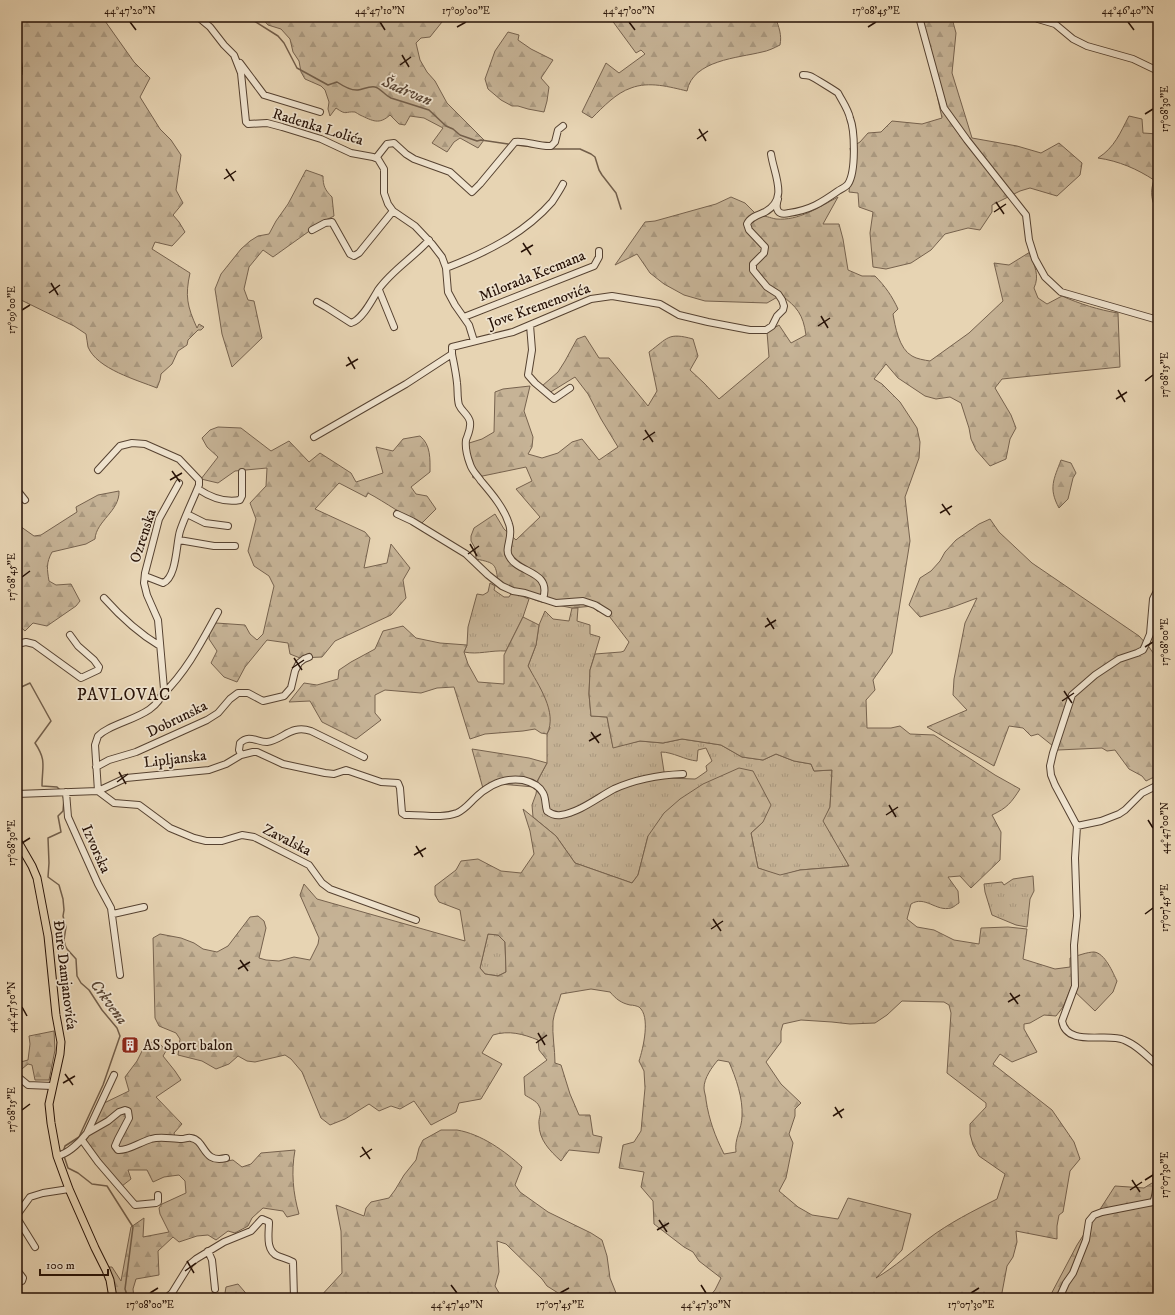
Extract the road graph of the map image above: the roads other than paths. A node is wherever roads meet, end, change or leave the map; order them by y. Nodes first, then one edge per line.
1 (198, 17) edge
2 (919, 17) edge
3 (1034, 17) edge
4 (236, 59) junction
5 (1158, 71) edge
6 (803, 75) dead end
7 (320, 112) dead end
8 (563, 126) dead end
9 (771, 154) dead end
10 (376, 158) junction
11 (563, 184) dead end
12 (778, 198) junction
13 (393, 211) junction
14 (312, 230) dead end
15 (429, 240) junction
16 (599, 251) dead end
17 (446, 268) junction
18 (378, 290) junction
19 (317, 302) dead end
20 (464, 317) junction
21 (1158, 320) edge
22 (530, 325) junction
23 (394, 327) dead end
24 (474, 341) junction
25 (452, 354) junction
26 (570, 388) dead end
27 (314, 437) dead end
28 (98, 470) dead end
29 (242, 472) dead end
30 (179, 483) dead end
31 (198, 489) junction
32 (17, 490) edge
33 (25, 500) dead end
34 (187, 514) junction
35 (397, 514) dead end
36 (228, 526) dead end
37 (178, 540) junction
38 (235, 546) dead end
39 (145, 576) junction
40 (1158, 589) edge
41 (104, 598) dead end
42 (543, 599) junction
43 (218, 612) dead end
44 (608, 613) dead end
45 (70, 635) dead end
46 (17, 644) edge
47 (160, 646) junction
48 (309, 657) dead end
49 (163, 694) junction
50 (241, 755) junction
51 (364, 757) dead end
52 (96, 767) junction
53 (683, 774) dead end
54 (1158, 785) edge
55 (98, 791) junction
56 (62, 792) junction
57 (17, 794) edge
58 (1077, 826) junction
59 (17, 840) edge
60 (144, 907) dead end
61 (113, 914) junction
62 (416, 920) dead end
63 (120, 975) dead end
64 (1158, 1066) edge
65 (114, 1075) dead end
66 (17, 1076) edge
67 (52, 1086) junction
68 (87, 1133) junction
69 (82, 1140) junction
70 (61, 1155) junction
71 (226, 1158) dead end
72 (1158, 1166) edge
73 (69, 1189) junction
74 (158, 1195) dead end
75 (17, 1216) edge
76 (35, 1247) dead end
77 (208, 1251) junction
78 (17, 1270) edge
79 (17, 1282) edge
80 (215, 1289) dead end
81 (113, 1298) edge
82 (166, 1298) edge
83 (294, 1298) edge
84 (1057, 1298) edge

1 - 4 street, Radenka Lolića
2 - 21 street
3 - 5 street
4 - 7 street
4 - 10 street, Radenka Lolića
6 - 12 street
8 - 10 street
9 - 12 street
10 - 13 street, Radenka Lolića
11 - 17 street
12 - 22 street, Jove Kremenovića
13 - 14 street
13 - 15 street, Radenka Lolića
15 - 17 street, Radenka Lolića
15 - 18 street
16 - 20 street, Milorada Kecmana
17 - 20 street, Radenka Lolića
18 - 19 street
18 - 23 street
20 - 24 street, Radenka Lolića
22 - 24 street, Jove Kremenovića
22 - 26 street
24 - 25 street
25 - 27 street
25 - 42 street
28 - 31 street
29 - 31 street
30 - 39 street, Ozrenska
31 - 34 street, Ozrenska
32 - 33 street
34 - 36 street
34 - 37 street, Ozrenska
35 - 42 street
37 - 38 street
37 - 39 street, Ozrenska
39 - 47 street, Ozrenska
40 - 58 street
41 - 47 street
42 - 44 street
43 - 49 street
45 - 46 street
47 - 49 street, Ozrenska
48 - 52 street, Dobrunska
49 - 52 street
50 - 51 street
50 - 53 street, Lipljanska
50 - 55 street, Lipljanska
52 - 55 street
54 - 58 street
55 - 56 street, Lipljanska
55 - 62 street, Zavalska
56 - 57 street, Lipljanska
56 - 61 street, Izvorska
58 - 64 street
59 - 67 main road, Đure Damjanovića
60 - 61 street
61 - 63 street, Izvorska
65 - 68 street
66 - 67 street
67 - 70 main road, Đure Damjanovića
68 - 69 street
68 - 71 street
69 - 70 street
69 - 74 street
70 - 73 main road, Đure Damjanovića
72 - 84 street
73 - 75 street
73 - 81 main road, Đure Damjanovića
75 - 76 street
77 - 80 street
77 - 82 street
77 - 83 street
78 - 79 street

